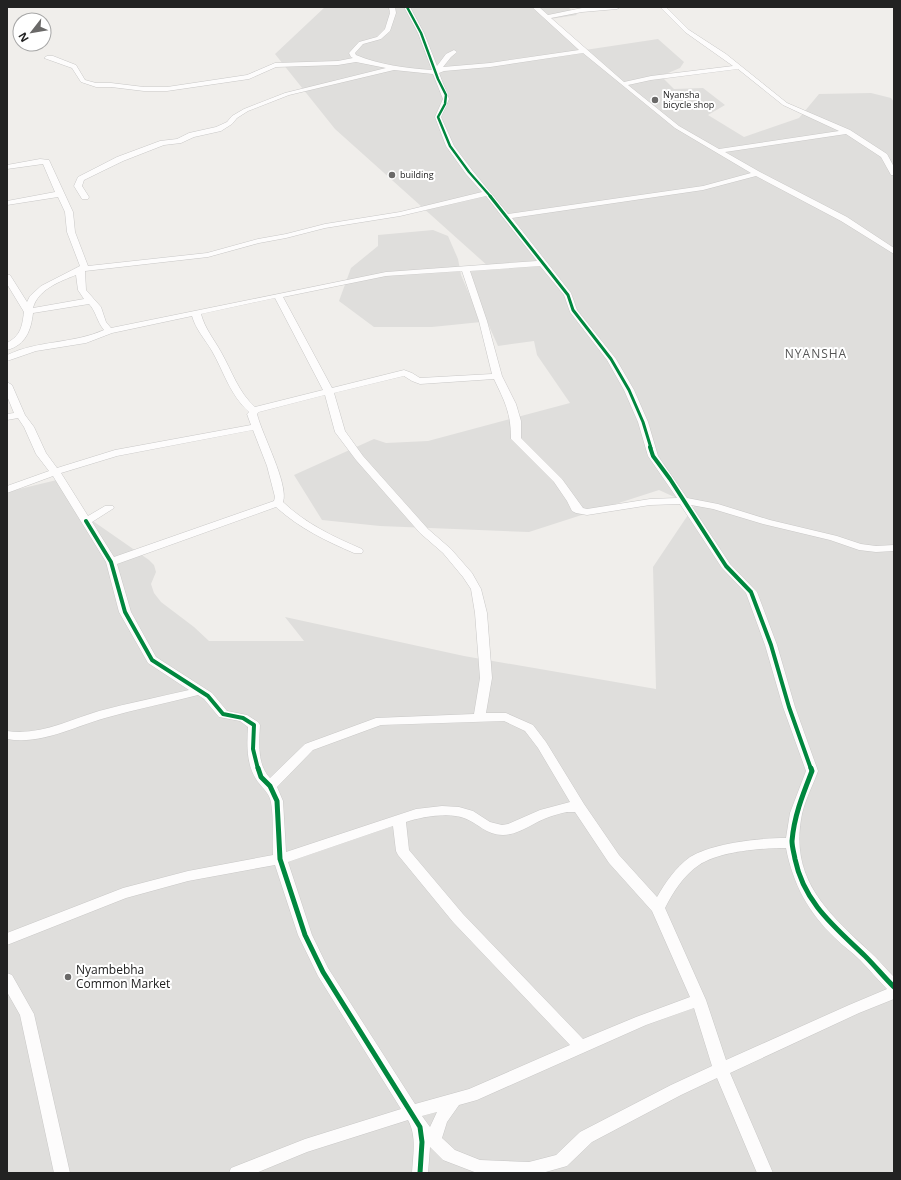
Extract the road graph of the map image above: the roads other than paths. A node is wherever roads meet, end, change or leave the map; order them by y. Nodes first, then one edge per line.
1 (392, 7) edge
2 (407, 7) edge
3 (535, 7) edge
4 (617, 7) edge
5 (663, 7) edge
6 (547, 17) junction
7 (585, 51) junction
8 (454, 52) dead end
9 (47, 58) dead end
10 (364, 61) junction
11 (739, 67) junction
12 (398, 69) junction
13 (436, 72) junction
14 (623, 84) junction
15 (847, 132) junction
16 (720, 151) junction
17 (7, 167) edge
18 (894, 173) edge
19 (757, 174) junction
20 (60, 194) junction
21 (488, 194) junction
22 (85, 197) dead end
23 (7, 203) edge
24 (506, 217) junction
25 (894, 252) edge
26 (541, 263) junction
27 (465, 269) junction
28 (82, 270) junction
29 (7, 277) edge
30 (278, 295) junction
31 (89, 300) junction
32 (28, 311) junction
33 (196, 313) junction
34 (109, 331) junction
35 (7, 347) edge
36 (7, 358) edge
37 (497, 376) junction
38 (7, 385) edge
39 (329, 392) junction
40 (254, 411) junction
41 (20, 415) junction
42 (7, 417) edge
43 (256, 428) junction
44 (54, 472) junction
45 (7, 490) edge
46 (684, 501) junction
47 (278, 503) junction
48 (109, 508) dead end
49 (86, 521) junction
50 (894, 548) edge
51 (358, 551) dead end
52 (111, 562) junction
53 (200, 691) junction
54 (479, 718) junction
55 (7, 735) edge
56 (270, 786) junction
57 (579, 807) junction
58 (399, 819) junction
59 (792, 843) junction
60 (280, 859) junction
61 (658, 908) junction
62 (7, 939) edge
63 (7, 979) edge
64 (894, 987) edge
65 (894, 993) edge
66 (699, 1000) junction
67 (581, 1047) junction
68 (721, 1070) junction
69 (454, 1100) junction
70 (412, 1112) junction
71 (420, 1127) junction
72 (433, 1140) junction
73 (62, 1173) edge
74 (237, 1173) edge
75 (420, 1173) edge
76 (765, 1173) edge

1 - 10 street
2 - 13 street
3 - 6 street
4 - 6 street
5 - 11 street
6 - 7 street
7 - 13 street
7 - 14 street
8 - 13 street
9 - 10 street
10 - 12 street
11 - 14 street
11 - 15 street
12 - 13 street
12 - 22 street
13 - 21 street
14 - 16 street
15 - 16 street
15 - 18 street
16 - 19 street
17 - 20 street
19 - 24 street
19 - 25 street
20 - 23 street
20 - 28 street
21 - 24 street
21 - 28 street
24 - 26 street
26 - 27 street
26 - 46 street
27 - 30 street
27 - 37 street
28 - 31 street
28 - 32 street
29 - 32 street
30 - 33 street
30 - 39 street
31 - 32 street
31 - 34 street
32 - 35 street
33 - 34 street
33 - 40 street
34 - 36 street
37 - 39 street
37 - 46 street
38 - 41 street
39 - 40 street
39 - 54 street
40 - 43 street
41 - 42 street
41 - 44 street
43 - 44 street
43 - 47 street
44 - 45 street
44 - 49 street
46 - 50 street
46 - 59 street
47 - 51 street
47 - 52 street
48 - 49 street
49 - 52 street
52 - 53 street
53 - 55 street
53 - 56 street
54 - 56 street
54 - 57 street
56 - 60 street
57 - 58 street
57 - 61 street
58 - 60 street
58 - 67 street
59 - 61 street
59 - 64 street
60 - 62 street
60 - 70 street
61 - 66 street
63 - 73 street
65 - 68 street
66 - 67 street
66 - 68 street
67 - 69 street
68 - 72 street
68 - 76 street
69 - 70 street
69 - 72 street
70 - 71 street
70 - 74 street
71 - 72 street
71 - 75 street

